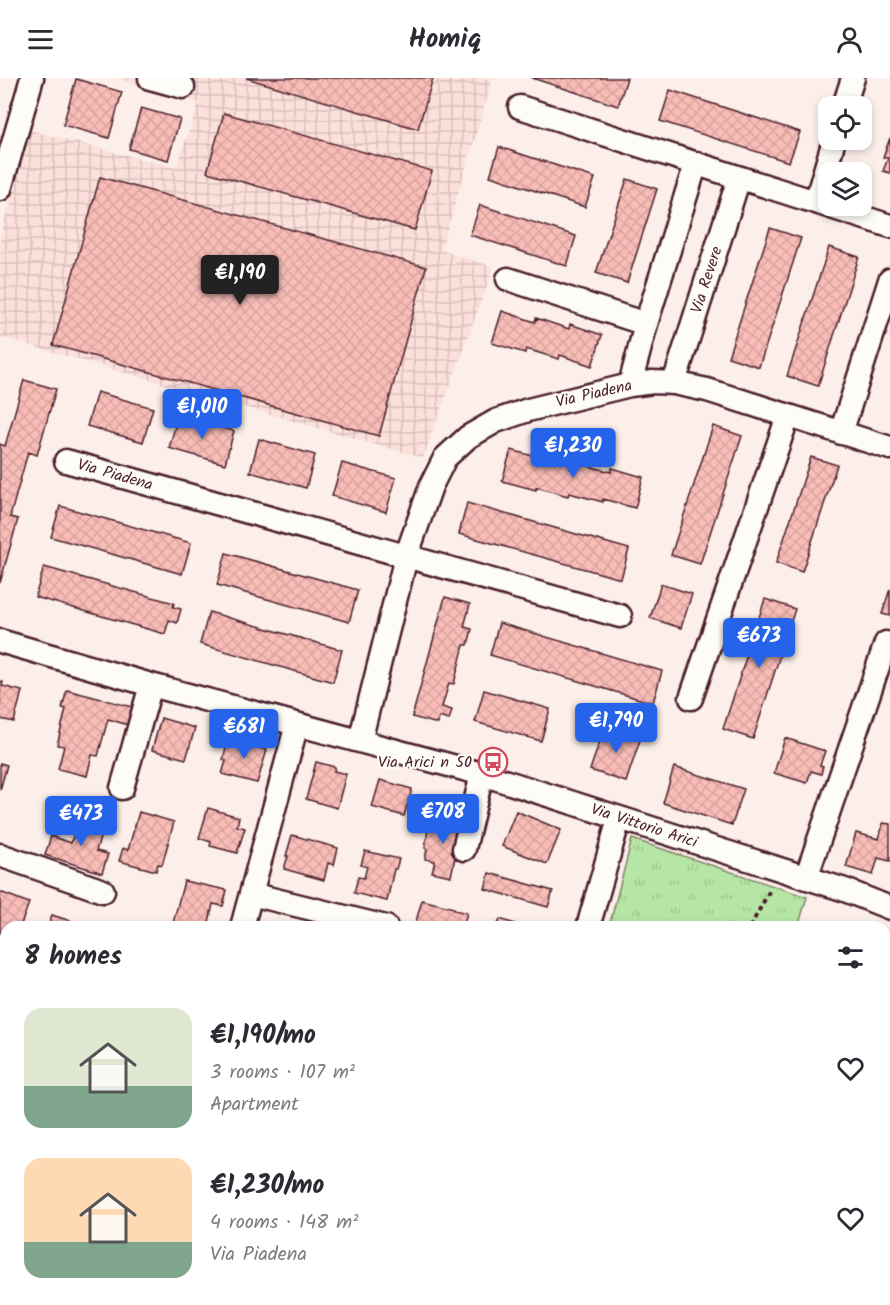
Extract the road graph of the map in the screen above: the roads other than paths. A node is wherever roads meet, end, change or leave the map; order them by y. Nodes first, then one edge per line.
1 (32, 78) edge
2 (150, 78) edge
3 (853, 78) edge
4 (183, 87) dead end
5 (847, 96) edge
6 (520, 107) dead end
7 (831, 150) edge
8 (4, 162) edge
9 (696, 163) junction
10 (739, 178) junction
11 (0, 189) edge
12 (816, 201) junction
13 (890, 226) edge
14 (508, 279) dead end
15 (890, 280) edge
16 (646, 324) junction
17 (674, 383) junction
18 (630, 385) junction
19 (788, 416) junction
20 (841, 433) junction
21 (890, 448) edge
22 (66, 462) dead end
23 (406, 557) junction
24 (620, 616) dead end
25 (0, 641) edge
26 (886, 643) dead end
27 (151, 684) junction
28 (691, 698) dead end
29 (297, 724) junction
30 (360, 741) junction
31 (482, 774) junction
32 (122, 788) dead end
33 (619, 819) junction
34 (464, 849) dead end
35 (0, 855) edge
36 (806, 878) junction
37 (102, 891) dead end
38 (251, 894) junction
39 (890, 908) edge
40 (244, 921) edge
41 (361, 921) edge
42 (590, 921) edge

1 - 8 street
2 - 4 street
3 - 5 street
6 - 9 street
7 - 12 street
8 - 11 street
9 - 10 street
9 - 16 street
10 - 12 street
10 - 17 street, Via Revere
12 - 13 street
14 - 16 street
15 - 20 street
16 - 18 street
17 - 18 street, Via Piadena
17 - 19 street, Via Piadena
18 - 23 street, Via Piadena
19 - 20 street, Via Piadena
19 - 28 street
20 - 21 street, Via Piadena
22 - 23 street, Via Piadena
23 - 24 street, Via Piadena
23 - 30 street, Via Piadena
25 - 27 street, Via Vittorio Arici
26 - 36 street
27 - 29 street, Via Vittorio Arici
27 - 32 street
29 - 30 street, Via Vittorio Arici
29 - 38 street
30 - 31 street, Via Vittorio Arici
31 - 33 street, Via Vittorio Arici
31 - 34 street
33 - 36 street, Via Vittorio Arici
33 - 42 street
35 - 37 street
36 - 39 street, Via Vittorio Arici
38 - 40 street
38 - 41 street

